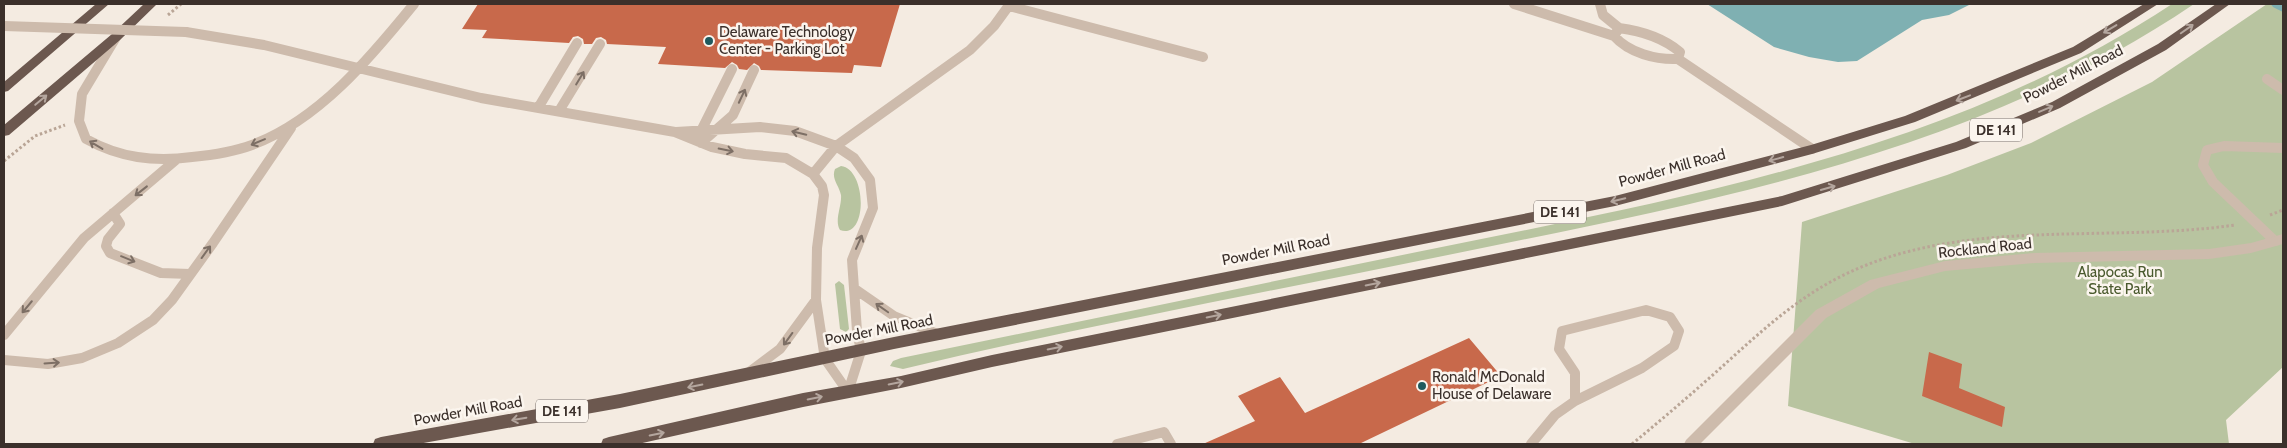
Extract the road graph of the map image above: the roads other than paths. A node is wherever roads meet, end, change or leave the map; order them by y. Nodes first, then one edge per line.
1 (103, 4) edge
2 (151, 4) edge
3 (414, 4) edge
4 (1514, 4) edge
5 (1600, 4) edge
6 (2152, 4) edge
7 (2224, 4) edge
8 (1009, 5) edge
9 (4, 26) edge
10 (1617, 32) junction
11 (116, 37) junction
12 (577, 43) dead end
13 (600, 44) dead end
14 (1203, 57) dead end
15 (1678, 59) junction
16 (358, 68) junction
17 (732, 69) dead end
18 (754, 70) dead end
19 (2267, 79) dead end
20 (4, 88) edge
21 (2283, 90) edge
22 (538, 108) junction
23 (559, 111) junction
24 (299, 118) junction
25 (720, 128) junction
26 (702, 129) junction
27 (4, 132) edge
28 (675, 132) junction
29 (701, 143) junction
30 (836, 146) junction
31 (2283, 148) edge
32 (1812, 149) junction
33 (177, 159) junction
34 (813, 174) junction
35 (113, 213) junction
36 (2279, 240) edge
37 (190, 274) junction
38 (855, 289) junction
39 (816, 300) junction
40 (4, 335) edge
41 (942, 335) junction
42 (861, 350) junction
43 (825, 359) junction
44 (4, 360) edge
45 (743, 376) junction
46 (848, 392) junction
47 (1576, 400) junction
48 (381, 444) edge
49 (609, 444) edge
50 (1117, 444) edge
51 (1171, 444) edge
52 (1530, 444) edge
53 (1691, 444) edge

1 - 20 highway
2 - 11 highway
3 - 16 lane
4 - 10 lane
5 - 10 lane
6 -> 32 highway, Powder Mill Road / DE 141
46 -> 7 highway, Powder Mill Road / DE 141
8 - 14 lane
8 - 30 lane
9 - 16 lane, bridge
10 - 15 lane
10 - 15 lane
27 -> 11 highway
33 -> 11 lane
12 - 22 lane
23 -> 13 lane
15 - 32 lane
16 - 22 lane
16 - 24 lane
17 - 26 lane
25 -> 18 lane
19 - 21 lane
22 - 23 lane
23 - 28 lane
24 -> 33 lane
37 -> 24 lane
25 - 26 lane
25 - 29 lane
30 -> 25 lane
26 - 28 lane
26 - 29 lane
28 - 29 lane
29 -> 34 lane
30 - 34 lane
38 -> 30 lane
31 - 36 lane
32 -> 41 highway, Powder Mill Road / DE 141
33 -> 35 lane
34 - 39 lane
35 -> 37 lane
35 -> 40 lane
36 - 53 street, Rockland Road
44 -> 37 lane
41 -> 38 lane
38 - 42 lane
39 - 43 lane
39 -> 45 lane
41 - 42 highway, Powder Mill Road / DE 141
42 - 43 highway, Powder Mill Road / DE 141
42 - 46 lane
43 - 45 highway, Powder Mill Road / DE 141
43 - 46 lane
45 -> 48 highway, Powder Mill Road / DE 141
49 -> 46 highway, Powder Mill Road / DE 141
47 - 47 lane
47 - 52 lane
50 - 51 lane

